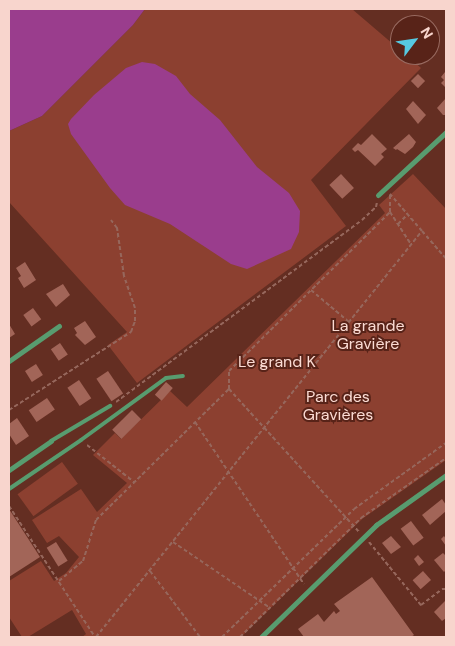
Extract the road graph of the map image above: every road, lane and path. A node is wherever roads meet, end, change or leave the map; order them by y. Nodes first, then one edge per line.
1 (446, 132) edge
2 (385, 189) junction
3 (378, 195) joint
4 (390, 195) junction
5 (390, 212) junction
6 (407, 214) junction
7 (111, 220) dead end
8 (398, 224) junction
9 (422, 231) junction
10 (411, 244) junction
11 (446, 258) edge
12 (311, 290) junction
13 (349, 322) junction
14 (59, 326) dead end
15 (9, 361) edge
16 (183, 376) dead end
17 (228, 389) junction
18 (110, 406) joint
19 (9, 410) edge
20 (195, 422) junction
21 (264, 428) junction
22 (81, 440) junction
23 (51, 442) joint
24 (446, 443) edge
25 (446, 458) edge
26 (9, 470) edge
27 (228, 472) junction
28 (446, 475) edge
29 (135, 482) junction
30 (9, 489) edge
31 (9, 506) edge
32 (346, 517) junction
33 (354, 526) junction
34 (363, 536) junction
35 (173, 542) junction
36 (292, 569) junction
37 (150, 570) junction
38 (299, 579) junction
39 (59, 581) junction
40 (309, 590) junction
41 (446, 590) edge
42 (259, 601) junction
43 (270, 608) junction
44 (95, 636) edge
45 (88, 637) edge
46 (200, 637) edge
47 (222, 637) edge
48 (240, 637) edge
49 (261, 637) edge

1 - 2 street
2 - 3 street
2 - 4 path
3 - 18 path
4 - 5 path
4 - 6 path
5 - 8 path
5 - 12 path
6 - 8 path
6 - 9 path
7 - 19 path
8 - 10 path
9 - 10 path
9 - 11 path
10 - 13 path
12 - 13 path
12 - 17 path
13 - 21 path
14 - 15 street
16 - 22 lane
17 - 20 path
17 - 21 path
18 - 23 lane
20 - 27 path
20 - 29 path
21 - 27 path
21 - 32 path
22 - 29 path
22 - 30 lane
23 - 26 street
24 - 32 path
25 - 33 path
27 - 35 path
27 - 36 path
28 - 34 street
29 - 39 path
31 - 39 path
32 - 33 path
32 - 36 path
33 - 34 path
33 - 38 path
34 - 40 street
34 - 41 path
35 - 37 path
35 - 42 path
36 - 38 path
36 - 42 path
37 - 44 path
37 - 46 path
38 - 40 path
38 - 43 path
39 - 44 path
40 - 49 street
42 - 43 path
42 - 47 path
43 - 48 path
44 - 45 path

